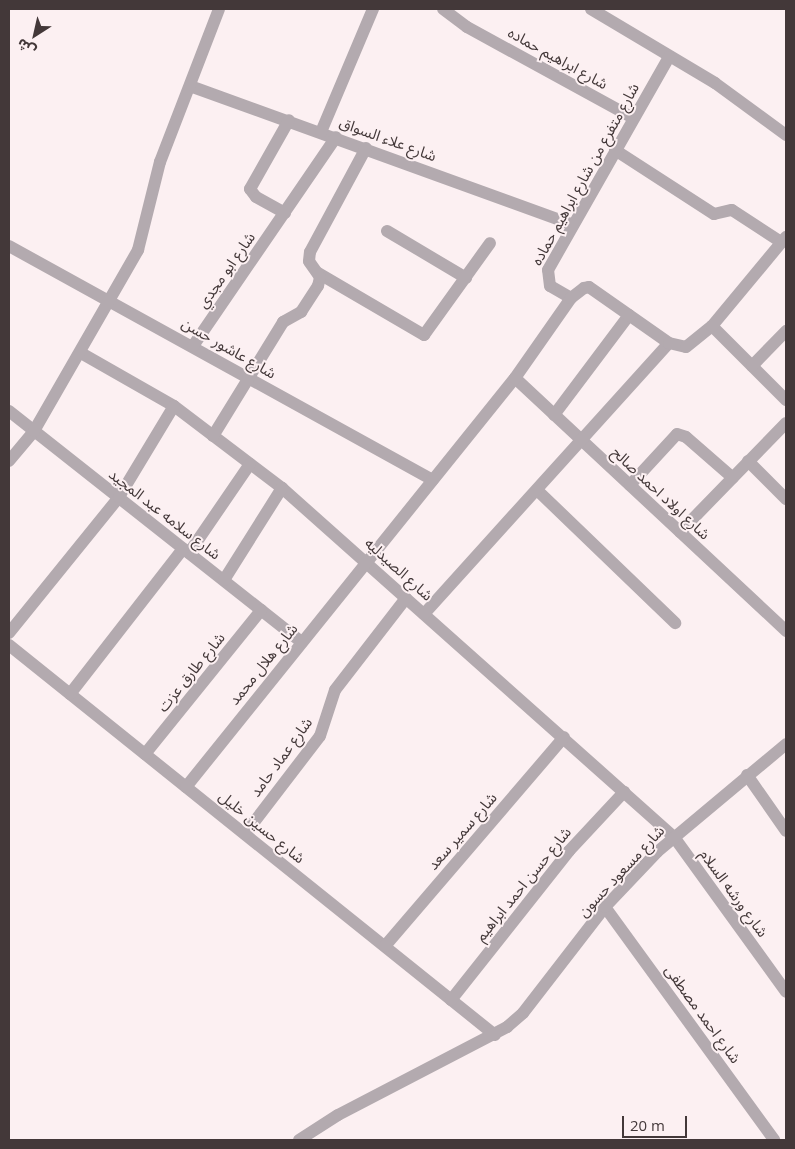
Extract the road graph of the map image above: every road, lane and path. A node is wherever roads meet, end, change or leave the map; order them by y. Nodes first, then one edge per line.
1 (219, 9) edge
2 (373, 9) edge
3 (443, 9) edge
4 (591, 9) edge
5 (669, 57) junction
6 (190, 86) junction
7 (633, 118) junction
8 (289, 120) junction
9 (320, 132) junction
10 (786, 135) edge
11 (336, 137) junction
12 (366, 148) junction
13 (615, 150) junction
14 (285, 212) junction
15 (573, 225) junction
16 (387, 231) dead end
17 (785, 239) edge
18 (490, 243) dead end
19 (9, 246) edge
20 (318, 273) junction
21 (466, 278) junction
22 (571, 298) junction
23 (111, 300) junction
24 (629, 315) junction
25 (712, 326) junction
26 (786, 330) edge
27 (669, 343) junction
28 (193, 346) junction
29 (81, 353) junction
30 (752, 366) junction
31 (249, 378) junction
32 (515, 378) junction
33 (786, 400) edge
34 (174, 406) junction
35 (9, 410) edge
36 (554, 415) junction
37 (786, 422) edge
38 (34, 431) junction
39 (213, 436) junction
40 (582, 441) junction
41 (9, 461) edge
42 (748, 461) junction
43 (250, 464) junction
44 (733, 478) junction
45 (433, 480) junction
46 (630, 485) junction
47 (282, 488) junction
48 (537, 490) junction
49 (119, 498) junction
50 (786, 499) edge
51 (680, 532) junction
52 (186, 551) junction
53 (366, 560) junction
54 (224, 580) junction
55 (406, 598) junction
56 (261, 610) junction
57 (424, 614) junction
58 (675, 623) dead end
59 (786, 631) edge
60 (9, 633) edge
61 (302, 642) junction
62 (9, 645) edge
63 (70, 694) junction
64 (564, 737) junction
65 (786, 744) edge
66 (145, 754) junction
67 (747, 775) junction
68 (186, 787) junction
69 (624, 792) junction
70 (786, 831) edge
71 (245, 834) junction
72 (674, 837) junction
73 (605, 907) junction
74 (385, 946) junction
75 (786, 992) edge
76 (451, 1000) junction
77 (495, 1035) junction
78 (299, 1140) edge
79 (774, 1140) edge

1 - 6 street
2 - 9 street
3 - 7 street, شارع ابراهيم حماده
4 - 5 street
5 - 7 street, شارع متفرع من شارع ابراهيم حماده
5 - 10 street
6 - 8 street, شارع علاء السواق
6 - 23 street
7 - 13 street, شارع متفرع من شارع ابراهيم حماده
8 - 9 street, شارع علاء السواق
8 - 14 street
9 - 11 street, شارع علاء السواق
11 - 12 street, شارع علاء السواق
11 - 14 street, شارع ابو مجدي
12 - 15 street, شارع علاء السواق
12 - 20 street
13 - 15 street, شارع متفرع من شارع ابراهيم حماده
13 - 17 street
14 - 28 street, شارع ابو مجدي
15 - 22 street, شارع متفرع من شارع ابراهيم حماده
16 - 21 street
17 - 25 street
18 - 21 street
19 - 23 street, شارع عاشور حسن
20 - 21 street
20 - 31 street
22 - 24 street
22 - 32 street, شارع هلال محمد
23 - 28 street, شارع عاشور حسن
23 - 29 street
24 - 27 street
24 - 36 street
25 - 27 street
25 - 30 street
26 - 30 street
27 - 40 street
28 - 31 street, شارع عاشور حسن
29 - 34 street, شارع الصيدليه
29 - 38 street
30 - 33 street
31 - 39 street
31 - 45 street, شارع عاشور حسن
32 - 36 street, شارع اولاد احمد صالح
32 - 45 street, شارع هلال محمد
34 - 39 street, شارع الصيدليه
34 - 49 street
35 - 38 street, شارع سلامه عبد المجيد
36 - 40 street, شارع اولاد احمد صالح
37 - 42 street
38 - 41 street
38 - 49 street, شارع سلامه عبد المجيد
39 - 43 street, شارع الصيدليه
40 - 46 street, شارع اولاد احمد صالح
40 - 48 street
42 - 44 street
42 - 50 street
43 - 47 street, شارع الصيدليه
43 - 52 street
44 - 46 street
44 - 51 street
45 - 53 street, شارع هلال محمد
46 - 51 street, شارع اولاد احمد صالح
47 - 53 street, شارع الصيدليه
47 - 54 street
48 - 57 street
48 - 58 street
49 - 52 street, شارع سلامه عبد المجيد
49 - 60 street
51 - 59 street, شارع اولاد احمد صالح
52 - 54 street, شارع سلامه عبد المجيد
52 - 63 street
53 - 55 street, شارع الصيدليه
53 - 61 street, شارع هلال محمد
54 - 56 street, شارع سلامه عبد المجيد
55 - 57 street, شارع الصيدليه
55 - 71 street, شارع عماد حامد
56 - 61 street, شارع سلامه عبد المجيد
56 - 66 street, شارع طارق عزت
57 - 64 street, شارع الصيدليه
61 - 68 street, شارع هلال محمد
62 - 63 street, شارع حسين خليل
63 - 66 street, شارع حسين خليل
64 - 69 street, شارع الصيدليه
64 - 74 street, شارع سمير سعد
65 - 67 street, شارع مسعود حسون
66 - 68 street, شارع حسين خليل
67 - 70 street
67 - 72 street, شارع مسعود حسون
68 - 71 street, شارع حسين خليل
69 - 72 street, شارع الصيدليه
69 - 76 street, شارع حسن احمد ابراهيم
71 - 74 street, شارع حسين خليل
72 - 73 street, شارع مسعود حسون
72 - 75 street, شارع ورشه السلام
73 - 77 street, شارع مسعود حسون
73 - 79 street, شارع احمد مصطفى
74 - 76 street, شارع حسين خليل
76 - 77 street, شارع حسين خليل
77 - 78 street, شارع مسعود حسون

